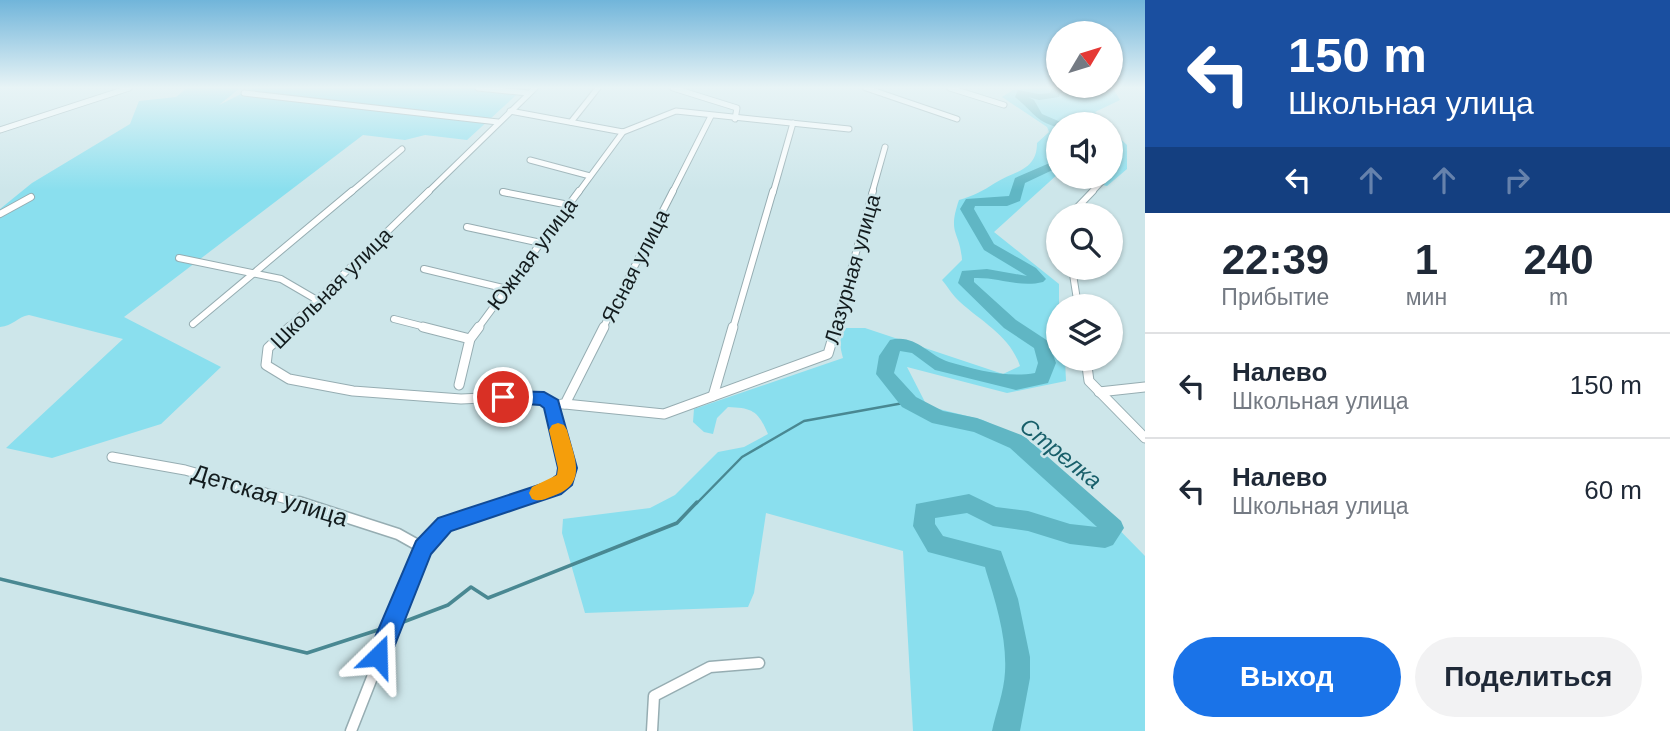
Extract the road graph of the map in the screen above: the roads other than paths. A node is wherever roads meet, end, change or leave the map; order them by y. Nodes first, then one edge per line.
1 (27, 122) edge
2 (498, 122) edge
3 (571, 122) edge
4 (647, 122) edge
5 (708, 122) edge
6 (783, 122) edge
7 (793, 123) junction
8 (849, 129) dead end
9 (0, 130) edge
10 (623, 132) junction
11 (886, 147) dead end
12 (402, 149) dead end
13 (530, 160) dead end
14 (590, 176) junction
15 (1095, 189) edge
16 (503, 192) dead end
17 (31, 197) dead end
18 (1081, 203) edge
19 (569, 205) junction
20 (0, 214) edge
21 (467, 227) dead end
22 (541, 243) junction
23 (179, 258) dead end
24 (424, 269) dead end
25 (256, 272) junction
26 (507, 289) junction
27 (317, 300) junction
28 (394, 320) dead end
29 (193, 324) dead end
30 (470, 339) junction
31 (1088, 371) edge
32 (459, 385) dead end
33 (1145, 387) edge
34 (1099, 391) junction
35 (714, 396) junction
36 (552, 404) junction
37 (565, 404) junction
38 (1145, 438) edge
39 (112, 457) dead end
40 (423, 548) junction
41 (759, 663) dead end
42 (351, 731) edge
43 (652, 731) edge

1 - 9 street
2 - 27 street, Школьная улица
3 - 10 street
4 - 10 street
5 - 37 street, Ясная улица
6 - 7 street
7 - 8 street
7 - 35 street
10 - 14 street, Южная улица
11 - 35 street, Лазурная улица
12 - 25 street
13 - 14 street
14 - 19 street, Южная улица
15 - 18 street
16 - 19 street
17 - 20 street
19 - 22 street, Южная улица
21 - 22 street
22 - 26 street, Южная улица
23 - 25 street
24 - 26 street
25 - 27 street
25 - 29 street
26 - 30 street, Южная улица
27 - 36 street, Школьная улица
28 - 30 street
30 - 32 street, Южная улица
31 - 34 street
33 - 34 street
34 - 38 street
35 - 37 street
36 - 37 street
36 - 40 street
39 - 40 street, Детская улица
40 - 42 street
41 - 43 street

